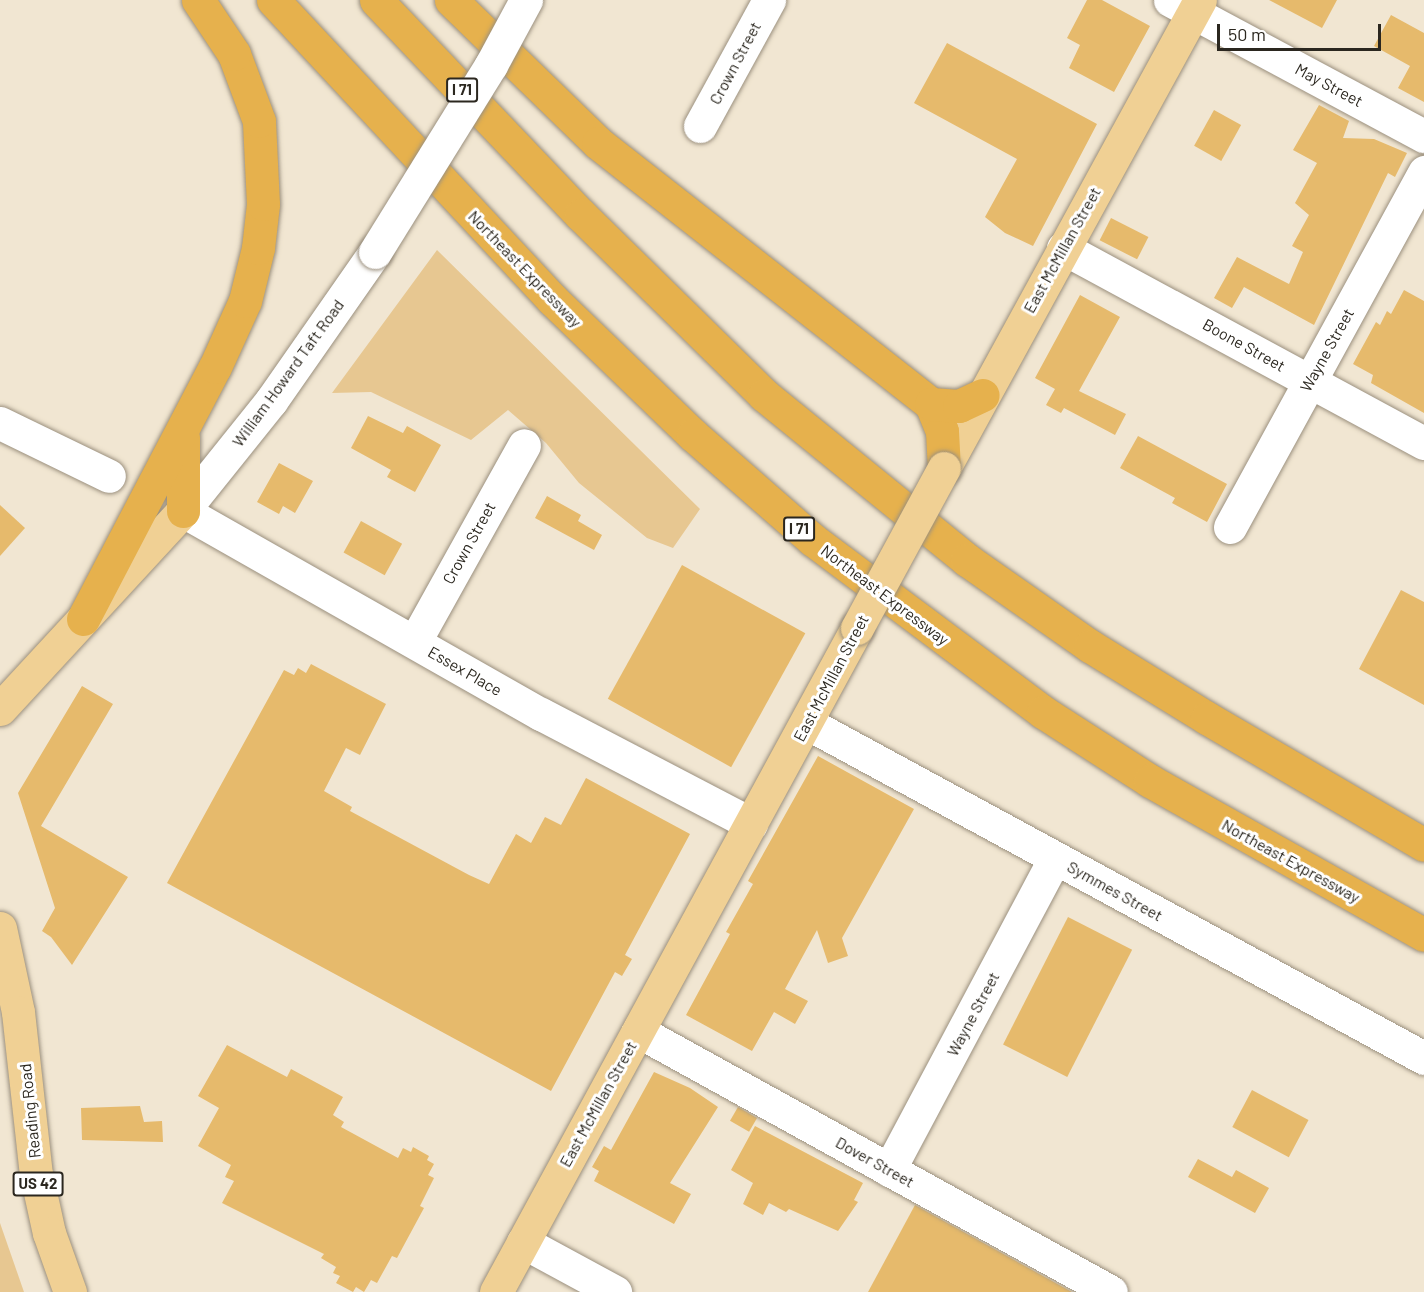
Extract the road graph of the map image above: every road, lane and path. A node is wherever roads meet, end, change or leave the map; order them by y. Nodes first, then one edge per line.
1 (198, 0) edge
2 (273, 0) edge
3 (376, 0) edge
4 (451, 0) edge
5 (526, 0) edge
6 (769, 0) edge
7 (1187, 4) edge
8 (700, 126) dead end
9 (1424, 136) edge
10 (1424, 172) edge
11 (1064, 248) junction
12 (1310, 381) junction
13 (983, 395) junction
14 (931, 404) junction
15 (0, 423) edge
16 (183, 433) junction
17 (1424, 443) edge
18 (524, 445) dead end
19 (944, 468) junction
20 (109, 476) dead end
21 (183, 511) junction
22 (1230, 527) dead end
23 (83, 619) junction
24 (415, 641) junction
25 (0, 709) edge
26 (807, 723) junction
27 (751, 824) junction
28 (1424, 845) edge
29 (1056, 858) junction
30 (0, 928) edge
31 (1424, 935) edge
32 (638, 1031) junction
33 (1424, 1058) edge
34 (889, 1170) junction
35 (523, 1242) junction
36 (70, 1292) edge
37 (496, 1292) edge
38 (615, 1292) edge
39 (1112, 1292) edge

1 - 16 highway
2 - 31 highway, Northeast Expressway / I 71
3 - 28 highway, I 71
4 - 14 highway
5 - 21 street, William Howard Taft Road, bridge
6 - 8 street, Crown Street
7 - 9 street, May Street
7 - 11 main road, East McMillan Street
10 - 12 street, Wayne Street
11 - 12 street, Boone Street
11 - 13 main road, East McMillan Street
12 - 17 street, Boone Street
12 - 22 street, Wayne Street
13 - 14 highway
13 - 19 main road, East McMillan Street
14 - 19 highway
15 - 20 street
16 - 21 highway
16 - 23 highway
18 - 24 street, Crown Street
19 - 26 main road, East McMillan Street, bridge
21 - 23 main road, William Howard Taft Road
21 - 24 street, Essex Place
23 - 25 main road, William Howard Taft Road
24 - 27 street, Essex Place
26 - 27 main road, East McMillan Street
26 - 29 street, Symmes Street
27 - 32 main road, East McMillan Street
29 - 33 street, Symmes Street
29 - 34 street, Wayne Street
30 - 36 main road, Reading Road / US 42
32 - 34 street, Dover Street
32 - 35 main road, East McMillan Street
34 - 39 street, Dover Street
35 - 37 main road, East McMillan Street
35 - 38 street

